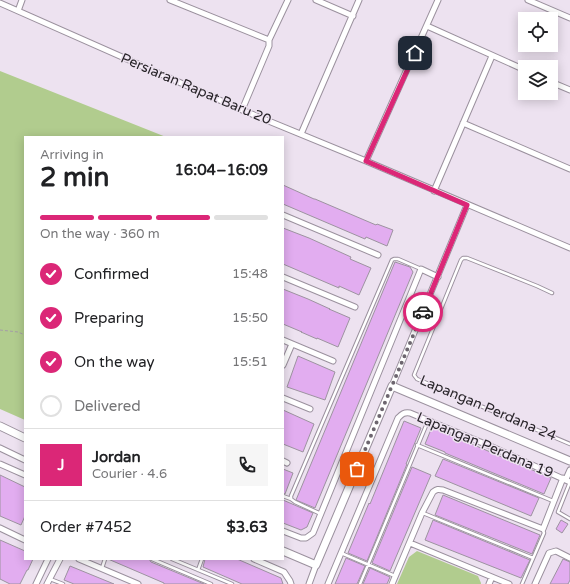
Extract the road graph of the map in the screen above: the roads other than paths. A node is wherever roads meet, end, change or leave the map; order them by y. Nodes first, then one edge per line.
1 (22, 0) edge
2 (170, 0) edge
3 (288, 0) edge
4 (316, 0) edge
5 (360, 0) edge
6 (438, 0) edge
7 (528, 0) edge
8 (0, 3) edge
9 (18, 11) junction
10 (353, 16) junction
11 (570, 18) edge
12 (427, 26) junction
13 (269, 40) junction
14 (492, 56) junction
15 (518, 67) edge
16 (558, 85) edge
17 (570, 90) edge
18 (242, 110) junction
19 (463, 123) junction
20 (301, 134) junction
21 (366, 161) junction
22 (570, 169) edge
23 (434, 191) junction
24 (467, 205) junction
25 (284, 215) edge
26 (570, 248) edge
27 (378, 255) dead end
28 (421, 269) junction
29 (284, 277) edge
30 (438, 277) junction
31 (552, 293) dead end
32 (355, 307) dead end
33 (425, 307) junction
34 (439, 313) junction
35 (284, 340) edge
36 (292, 344) junction
37 (333, 361) dead end
38 (284, 363) edge
39 (392, 386) junction
40 (284, 398) edge
41 (310, 409) dead end
42 (428, 420) junction
43 (0, 426) edge
44 (24, 438) edge
45 (570, 444) edge
46 (417, 445) junction
47 (0, 448) edge
48 (24, 460) edge
49 (570, 461) edge
50 (0, 464) edge
51 (570, 470) edge
52 (24, 475) edge
53 (566, 480) edge
54 (284, 496) edge
55 (291, 499) junction
56 (553, 501) junction
57 (422, 513) junction
58 (321, 514) junction
59 (570, 519) edge
60 (0, 528) edge
61 (543, 529) junction
62 (284, 531) edge
63 (24, 540) edge
64 (410, 543) junction
65 (284, 552) edge
66 (340, 553) junction
67 (533, 558) junction
68 (570, 558) edge
69 (48, 560) edge
70 (59, 560) edge
71 (81, 560) edge
72 (105, 560) edge
73 (154, 560) edge
74 (174, 560) edge
75 (202, 560) edge
76 (256, 560) edge
77 (316, 565) junction
78 (368, 565) junction
79 (101, 568) junction
80 (198, 570) junction
81 (396, 576) junction
82 (492, 577) junction
83 (48, 581) edge
84 (36, 584) edge
85 (62, 584) edge
86 (138, 584) edge
87 (211, 584) edge
88 (232, 584) edge
89 (291, 584) edge
90 (309, 584) edge
91 (328, 584) edge
92 (360, 584) edge
93 (392, 584) edge
94 (489, 584) edge
95 (509, 584) edge
96 (522, 584) edge
97 (536, 584) edge

1 - 9 street
2 - 13 street
3 - 13 street
4 - 10 street
5 - 10 street
6 - 12 street
7 - 11 street
8 - 9 street, Persiaran Rapat Baru 20
9 - 18 street, Persiaran Rapat Baru 20
10 - 20 street
12 - 14 street
12 - 21 street
13 - 18 street
14 - 15 street
14 - 19 street
16 - 17 street
18 - 20 street, Persiaran Rapat Baru 20
19 - 22 street
19 - 23 street
20 - 21 street, Persiaran Rapat Baru 20
21 - 23 street, Persiaran Rapat Baru 20
23 - 24 street, Persiaran Rapat Baru 20
24 - 26 street, Persiaran Rapat Baru 20
24 - 30 street
25 - 27 street
28 - 30 street
28 - 55 lane
28 - 58 street
29 - 32 street
30 - 33 street
31 - 34 lane, Lapangan Perdana 24
33 - 34 lane
33 - 39 street
34 - 45 lane, Lapangan Perdana 24
35 - 36 street
36 - 37 street
36 - 38 street
39 - 49 street
39 - 77 street
40 - 41 street
42 - 46 lane
42 - 53 street, Lapangan Perdana 19
42 - 66 street, Lapangan Perdana 19
43 - 44 street
46 - 56 lane
46 - 78 lane
47 - 48 street
50 - 52 street
51 - 53 street
53 - 56 street
53 - 59 lane
54 - 55 lane
55 - 58 lane
56 - 61 street
57 - 61 street
57 - 64 street
57 - 67 lane
58 - 62 street
60 - 63 street
61 - 67 lane
64 - 81 street
64 - 82 street
65 - 77 street
66 - 78 lane
66 - 91 street, Lapangan Perdana 19
67 - 96 lane
68 - 97 street
69 - 84 street
70 - 83 street
71 - 79 street
72 - 79 lane
73 - 87 lane
74 - 80 lane
75 - 80 lane
76 - 89 street
77 - 90 street
78 - 81 lane
78 - 92 lane
79 - 86 street
80 - 88 lane
81 - 93 street
82 - 94 street
82 - 95 street
83 - 85 lane

